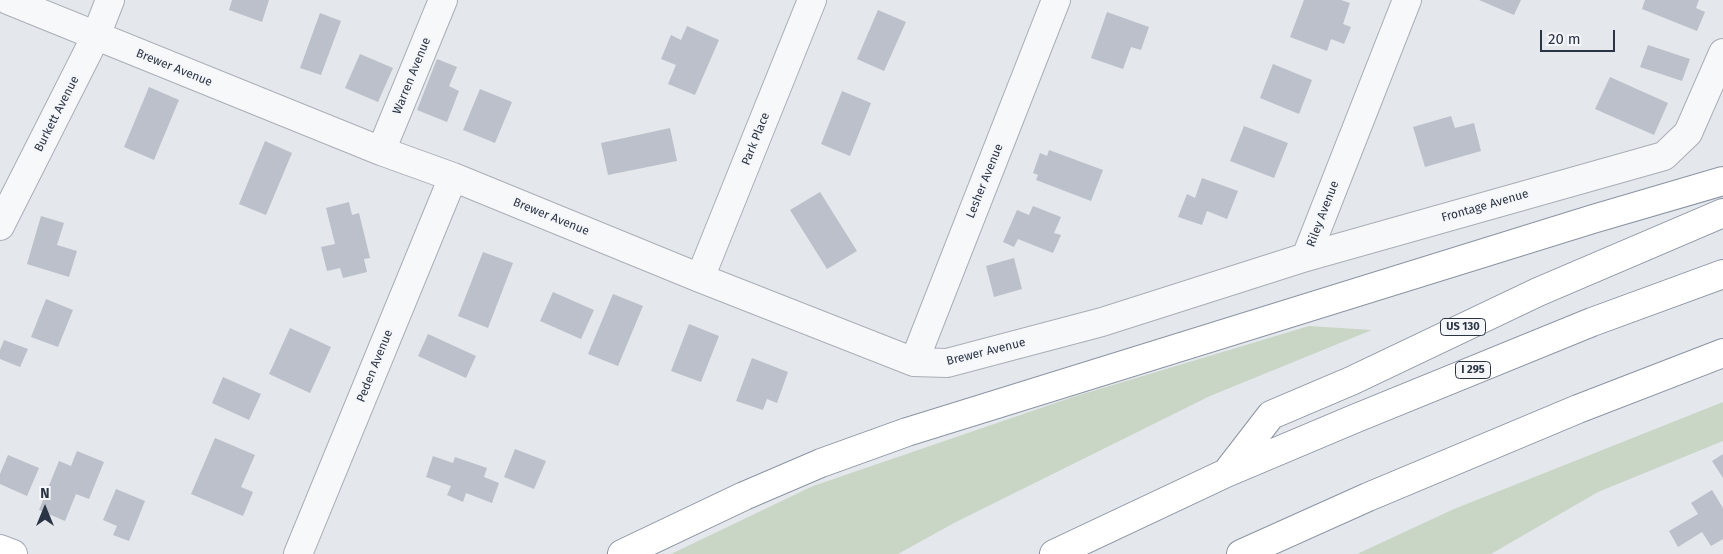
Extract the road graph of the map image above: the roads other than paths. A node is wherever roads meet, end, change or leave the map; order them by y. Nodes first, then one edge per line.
1 (8, 0) edge
2 (110, 0) edge
3 (443, 0) edge
4 (812, 0) edge
5 (1056, 0) edge
6 (1407, 0) edge
7 (96, 36) junction
8 (1723, 53) edge
9 (381, 151) junction
10 (453, 177) junction
11 (1723, 181) edge
12 (1723, 213) edge
13 (0, 226) edge
14 (1306, 257) junction
15 (1723, 274) edge
16 (700, 278) junction
17 (1102, 322) joint
18 (1723, 353) edge
19 (914, 362) junction
20 (1226, 473) junction
21 (0, 548) edge
22 (13, 554) edge
23 (298, 554) edge
24 (622, 554) edge
25 (1054, 554) edge
26 (1241, 554) edge

1 - 7 street, Brewer Avenue
2 - 7 street, Burkett Avenue
3 - 9 street, Warren Avenue
4 - 16 street, Park Place
5 - 19 street, Lesher Avenue
6 - 14 street, Riley Avenue
7 - 9 street, Brewer Avenue
7 - 13 street, Burkett Avenue
8 - 14 street, Frontage Avenue
9 - 10 street, Brewer Avenue
10 - 16 street, Brewer Avenue
10 - 23 street, Peden Avenue
11 - 24 main road
12 - 20 main road, US 130
14 - 17 street, Riley Avenue
15 - 20 main road, I 295
16 - 19 street, Brewer Avenue
17 - 19 street, Brewer Avenue
18 - 26 main road
20 - 25 main road, I 295
21 - 22 main road

